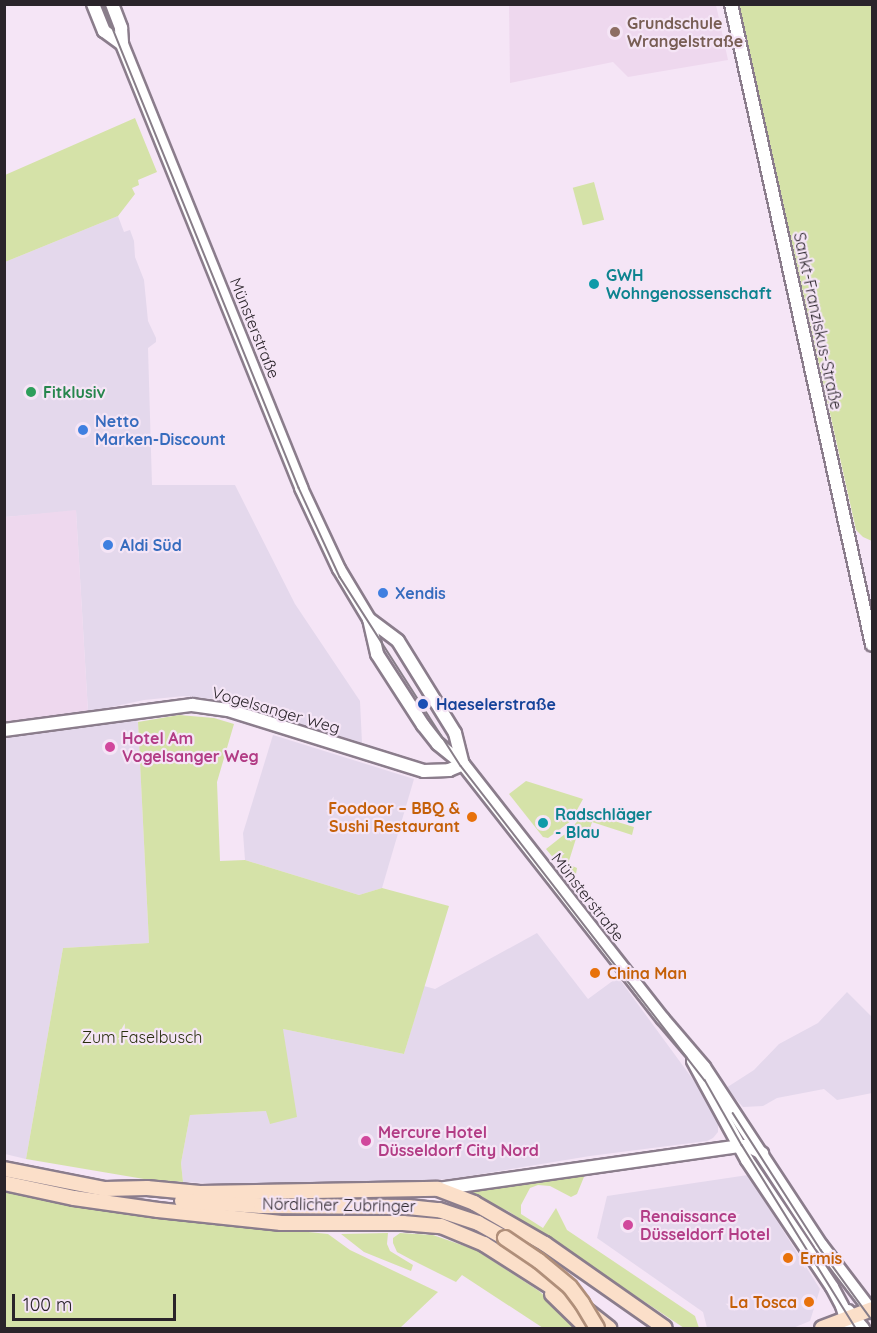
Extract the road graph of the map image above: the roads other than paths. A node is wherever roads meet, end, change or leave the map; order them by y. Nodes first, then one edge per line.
1 (93, 4) edge
2 (112, 4) edge
3 (731, 4) edge
4 (122, 44) junction
5 (369, 619) junction
6 (873, 645) edge
7 (4, 730) edge
8 (463, 764) junction
9 (687, 1050) junction
10 (726, 1124) junction
11 (739, 1146) junction
12 (716, 1148) junction
13 (763, 1153) junction
14 (4, 1169) edge
15 (4, 1183) edge
16 (105, 1189) junction
17 (438, 1189) junction
18 (540, 1282) junction
19 (872, 1310) edge
20 (848, 1317) edge
21 (587, 1329) edge
22 (597, 1329) edge
23 (609, 1329) edge
24 (665, 1329) edge
25 (822, 1329) edge
26 (863, 1329) edge

1 - 4 street, Münsterstraße
2 - 4 street, Münsterstraße
3 - 6 street, Sankt-Franziskus-Straße
4 - 5 street, Münsterstraße
5 - 8 street, Münsterstraße
5 - 8 street, Münsterstraße
7 - 8 street, Vogelsanger Weg
8 - 9 street, Münsterstraße
9 - 10 street, Münsterstraße
9 - 13 street, Münsterstraße
10 - 11 street, Münsterstraße
10 - 12 street
11 - 12 street, Nördlicher Zubringer
11 - 13 street, Nördlicher Zubringer
11 - 20 street, Münsterstraße
12 - 17 street, Nördlicher Zubringer
13 - 19 street, Münsterstraße
14 - 16 main road, Nördlicher Zubringer
15 - 18 main road, Nördlicher Zubringer
16 - 17 main road, Nördlicher Zubringer
16 - 22 main road, bridge
17 - 24 main road, Nördlicher Zubringer
18 - 21 main road
18 - 23 main road, Nördlicher Zubringer
19 - 20 main road
20 - 25 main road
20 - 26 street, Münsterstraße

